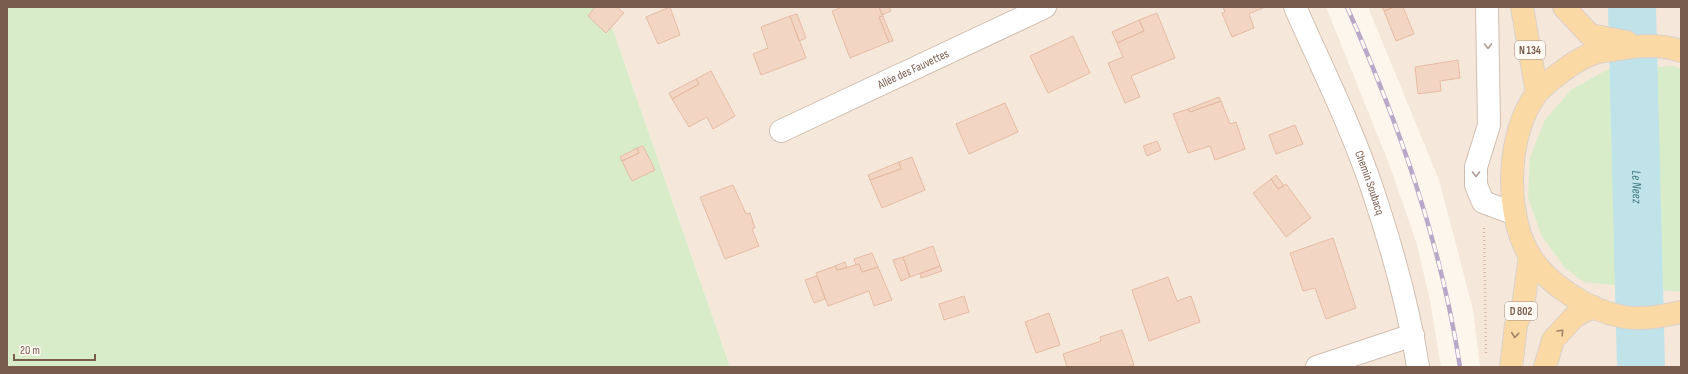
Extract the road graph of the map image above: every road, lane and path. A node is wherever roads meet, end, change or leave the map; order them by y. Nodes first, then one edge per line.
1 (1045, 7) edge
2 (1295, 7) edge
3 (1487, 7) edge
4 (1522, 7) edge
5 (1564, 7) edge
6 (1644, 44) junction
7 (1681, 51) edge
8 (1538, 93) junction
9 (781, 131) dead end
10 (1483, 202) junction
11 (1515, 214) junction
12 (1530, 255) junction
13 (1593, 307) junction
14 (1681, 312) edge
15 (1413, 335) junction
16 (1486, 357) dead end
17 (1317, 367) edge
18 (1418, 367) edge
19 (1511, 367) edge
20 (1545, 367) edge

1 - 9 street, Allée des Fauvettes
2 - 15 street, Chemin Soubacq
3 -> 10 street
4 - 8 main road, N 134
5 - 6 main road
6 - 7 main road
6 - 8 main road
8 - 11 main road
10 - 11 street
10 - 16 path
11 - 12 main road
12 - 13 main road
12 -> 19 main road, D 802
13 - 14 main road
20 -> 13 main road
15 - 17 street
15 - 18 street, Chemin Soubacq

